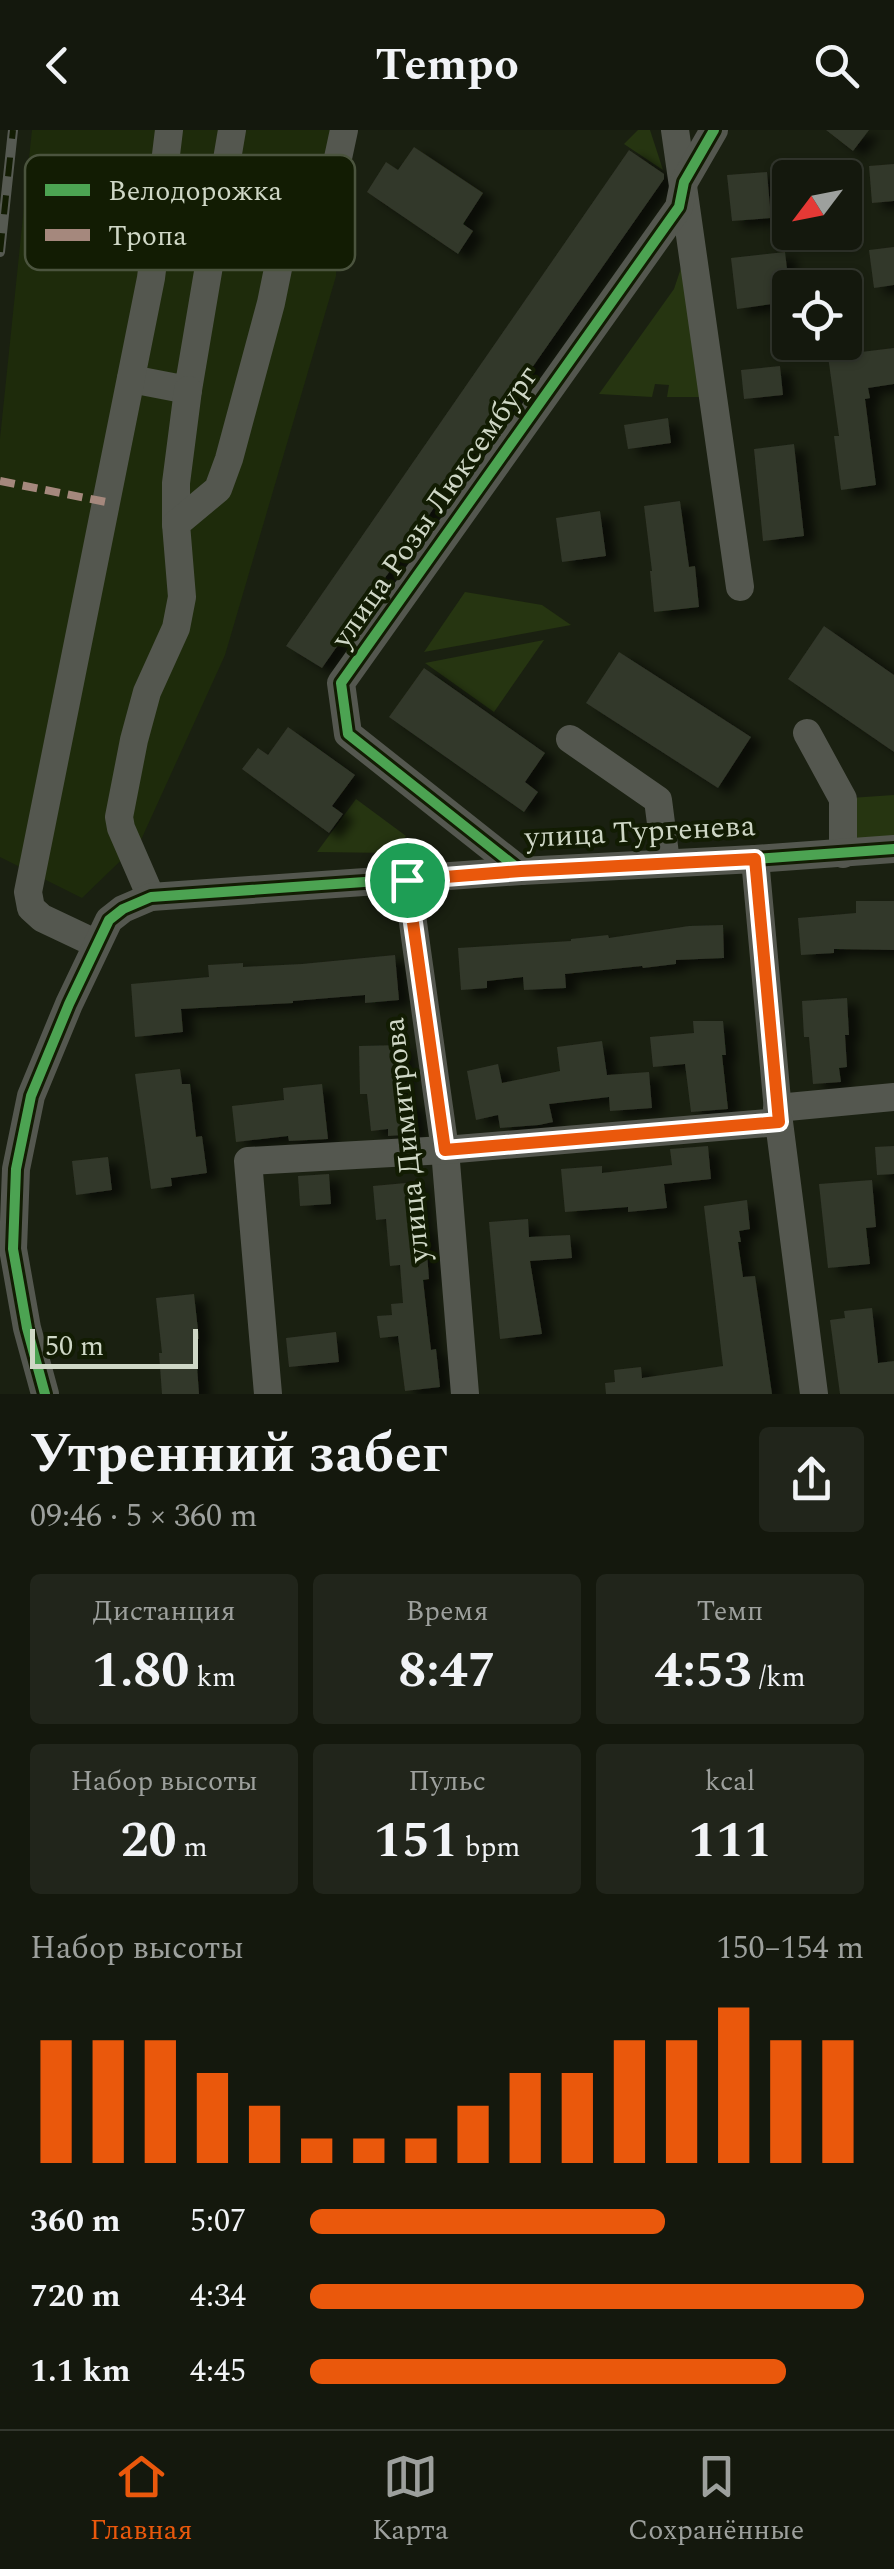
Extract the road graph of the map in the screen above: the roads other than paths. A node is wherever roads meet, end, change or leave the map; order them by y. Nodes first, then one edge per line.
1 (169, 130) edge
2 (232, 130) edge
3 (344, 130) edge
4 (675, 130) edge
5 (714, 130) edge
6 (166, 155) edge
7 (228, 155) edge
8 (339, 155) edge
9 (684, 182) junction
10 (152, 270) edge
11 (208, 270) edge
12 (278, 270) edge
13 (132, 379) junction
14 (188, 390) junction
15 (176, 524) junction
16 (740, 586) dead end
17 (807, 733) dead end
18 (570, 739) dead end
19 (894, 849) edge
20 (843, 854) junction
21 (755, 859) junction
22 (666, 862) junction
23 (521, 871) junction
24 (407, 880) junction
25 (150, 897) junction
26 (97, 944) junction
27 (894, 1097) edge
28 (778, 1115) junction
29 (445, 1150) junction
30 (45, 1394) edge
31 (268, 1394) edge
32 (465, 1394) edge
33 (814, 1394) edge

1 - 6 street
2 - 7 street
3 - 8 street
4 - 9 street
5 - 9 street, улица Розы Люксембург
9 - 16 street
9 - 23 street, улица Розы Люксембург
10 - 13 street
11 - 14 street
12 - 15 street
13 - 14 street
13 - 26 street
14 - 15 street
15 - 25 street
17 - 20 street
18 - 22 street
19 - 20 street, улица Тургенева
20 - 21 street, улица Тургенева
21 - 22 street, улица Тургенева
21 - 28 street
22 - 23 street, улица Тургенева
23 - 24 street, улица Тургенева
24 - 25 street, улица Тургенева
24 - 29 street, улица Димитрова
25 - 26 street
26 - 30 street
27 - 28 street
28 - 29 street
28 - 33 street
29 - 31 street
29 - 32 street, улица Димитрова

